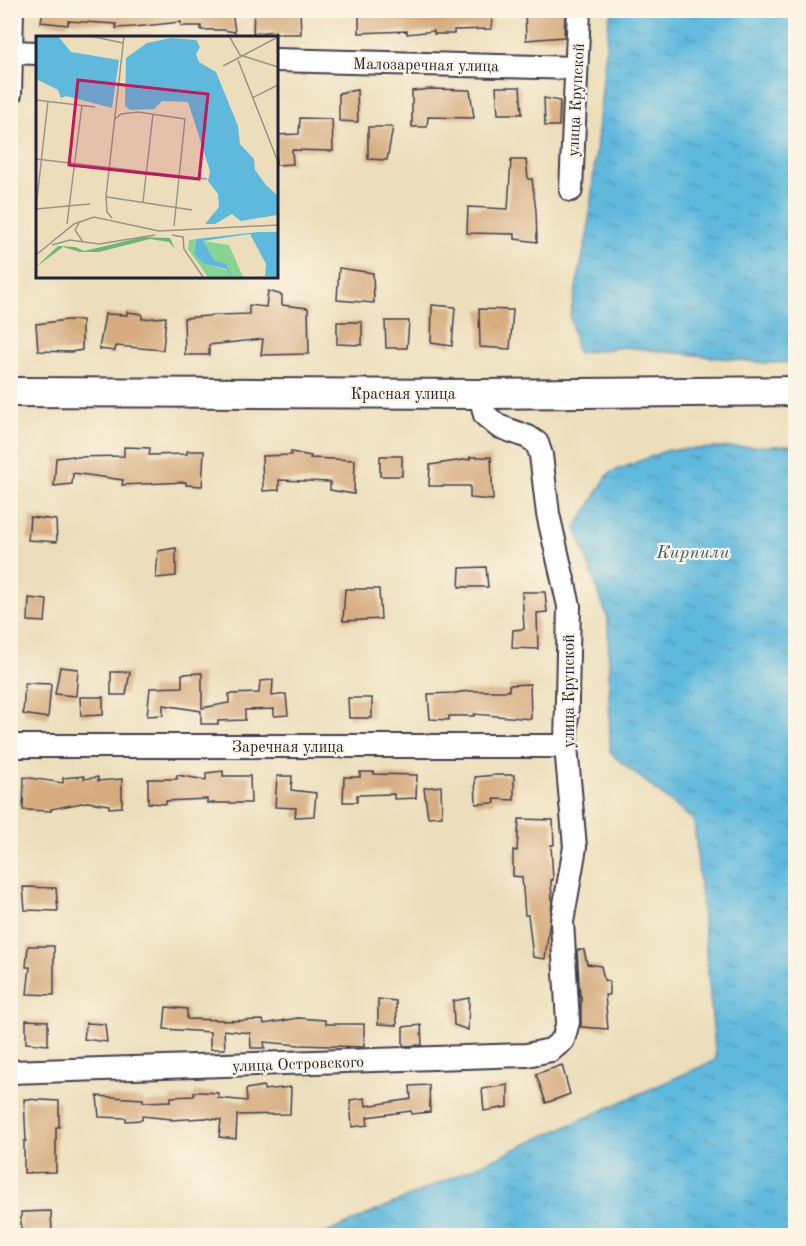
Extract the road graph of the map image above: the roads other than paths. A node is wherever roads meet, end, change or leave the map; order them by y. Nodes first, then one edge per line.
1 (12, 10) edge
2 (579, 10) edge
3 (11, 52) edge
4 (36, 53) edge
5 (278, 60) edge
6 (576, 68) junction
7 (10, 94) edge
8 (571, 190) dead end
9 (795, 391) edge
10 (10, 392) edge
11 (480, 393) junction
12 (10, 746) edge
13 (566, 746) junction
14 (568, 1022) joint
15 (10, 1072) edge

1 - 3 street
2 - 6 street, улица Крупской
3 - 4 street
3 - 7 street
5 - 6 street, Малозаречная улица
6 - 8 street, улица Крупской
9 - 11 main road, Красная улица
10 - 11 main road, Красная улица
11 - 13 street, улица Крупской
12 - 13 street, Заречная улица
13 - 14 street, улица Крупской
14 - 15 street, улица Островского

